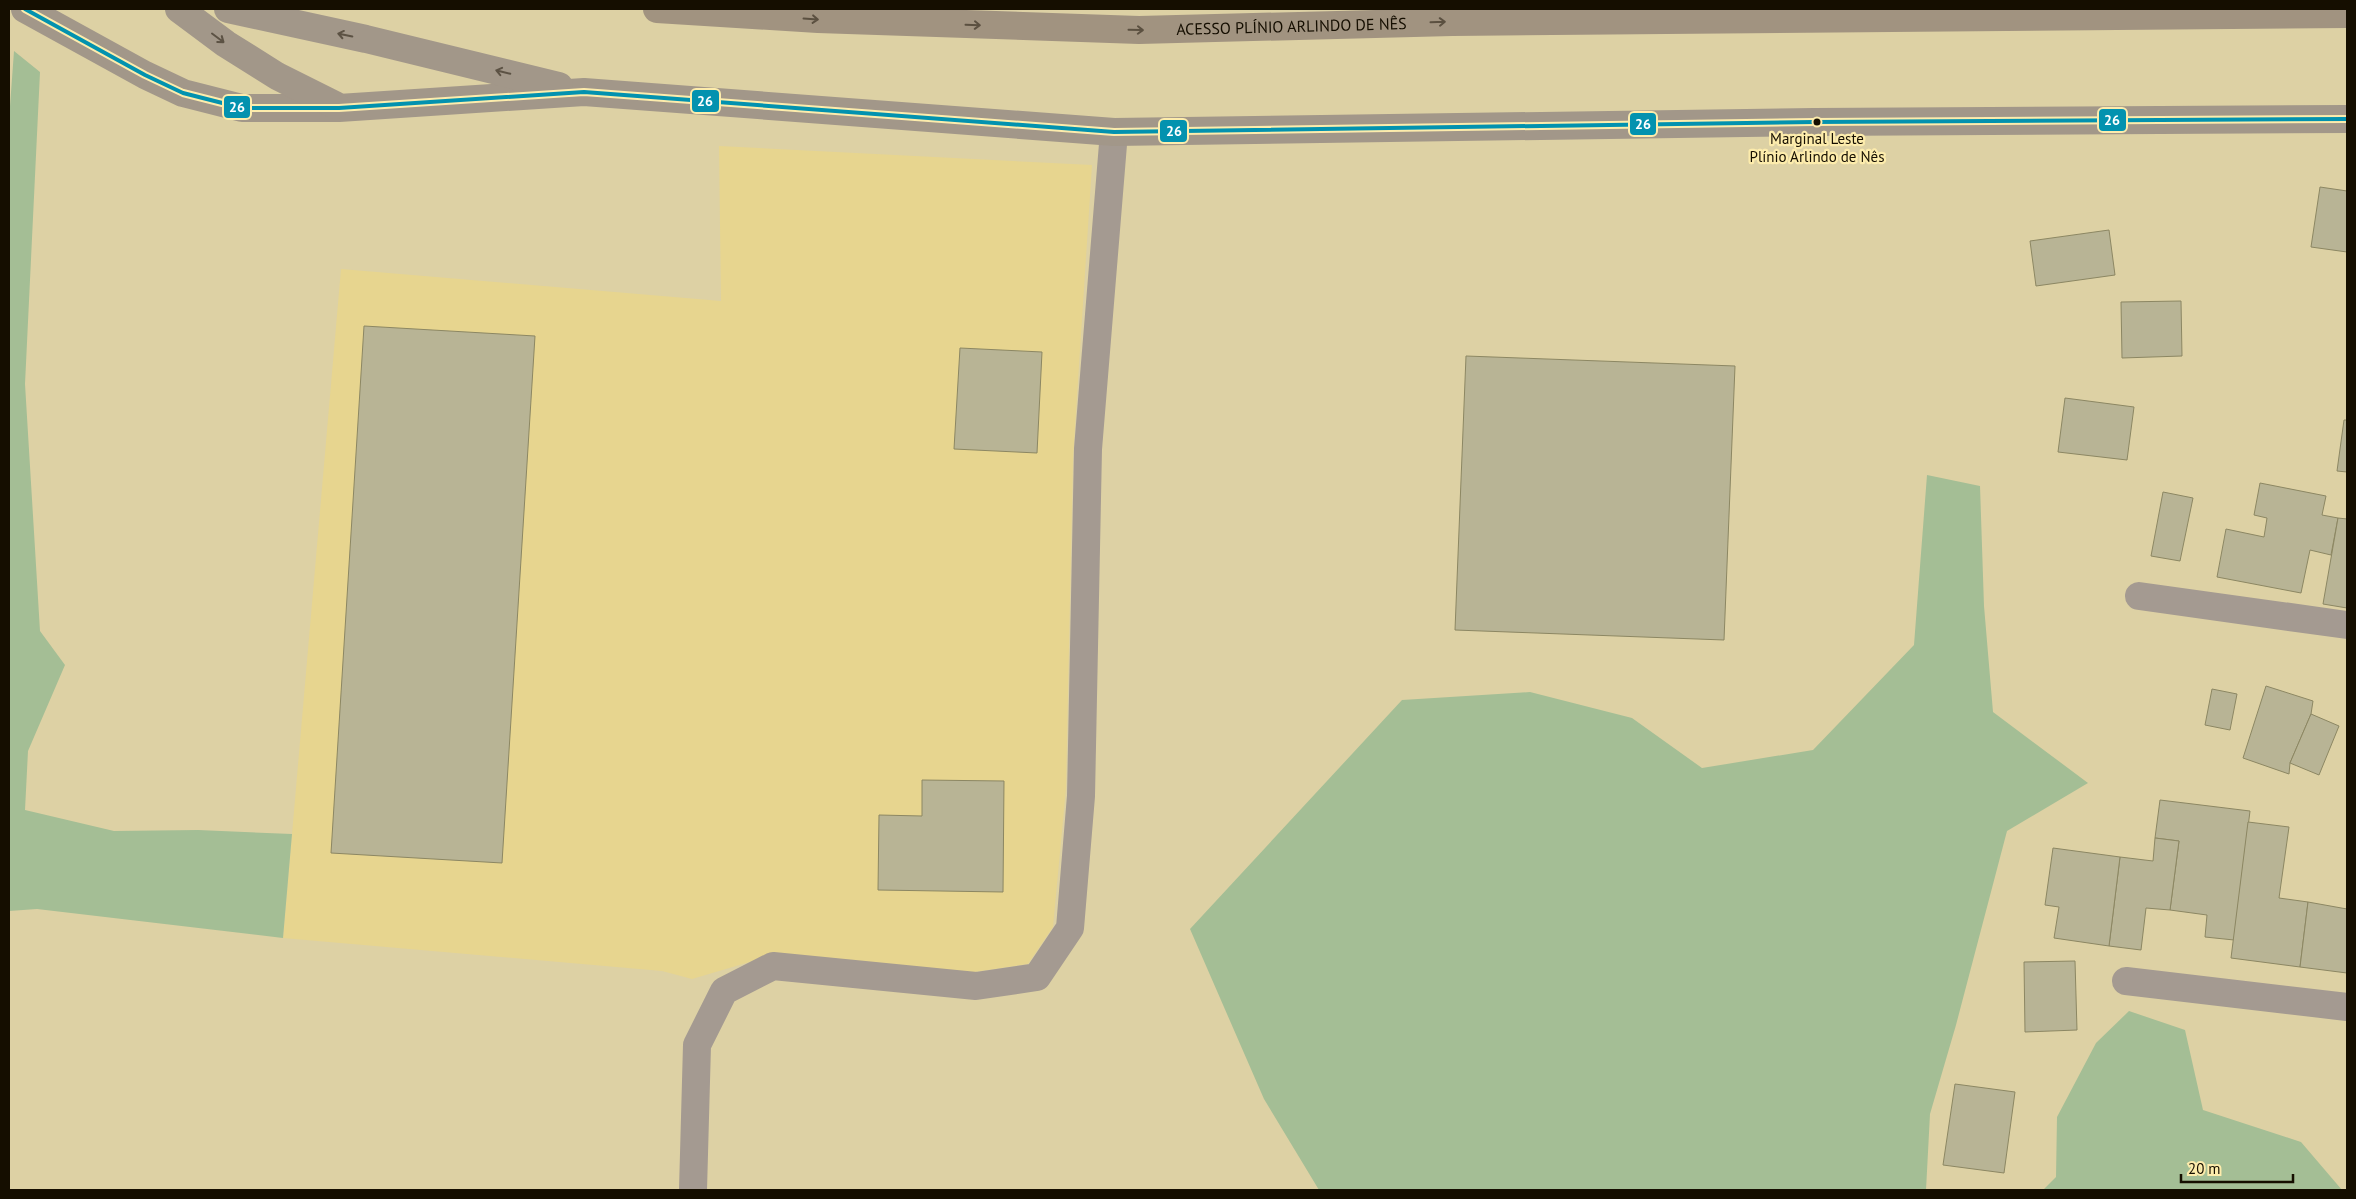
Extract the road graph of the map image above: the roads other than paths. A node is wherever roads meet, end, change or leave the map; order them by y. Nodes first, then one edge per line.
1 (25, 9) edge
2 (179, 9) edge
3 (228, 9) edge
4 (657, 9) edge
5 (2347, 14) edge
6 (584, 92) junction
7 (340, 108) junction
8 (2347, 119) edge
9 (1114, 132) junction
10 (2139, 596) dead end
11 (2347, 625) edge
12 (2126, 981) dead end
13 (2347, 1007) edge
14 (693, 1190) edge

1 - 7 main road
2 -> 7 main road
6 -> 3 main road
4 -> 5 highway, ACESSO PLÍNIO ARLINDO DE NÊS
6 - 7 main road
6 - 9 main road
8 - 9 main road
9 - 14 street
10 - 11 street
12 - 13 street

